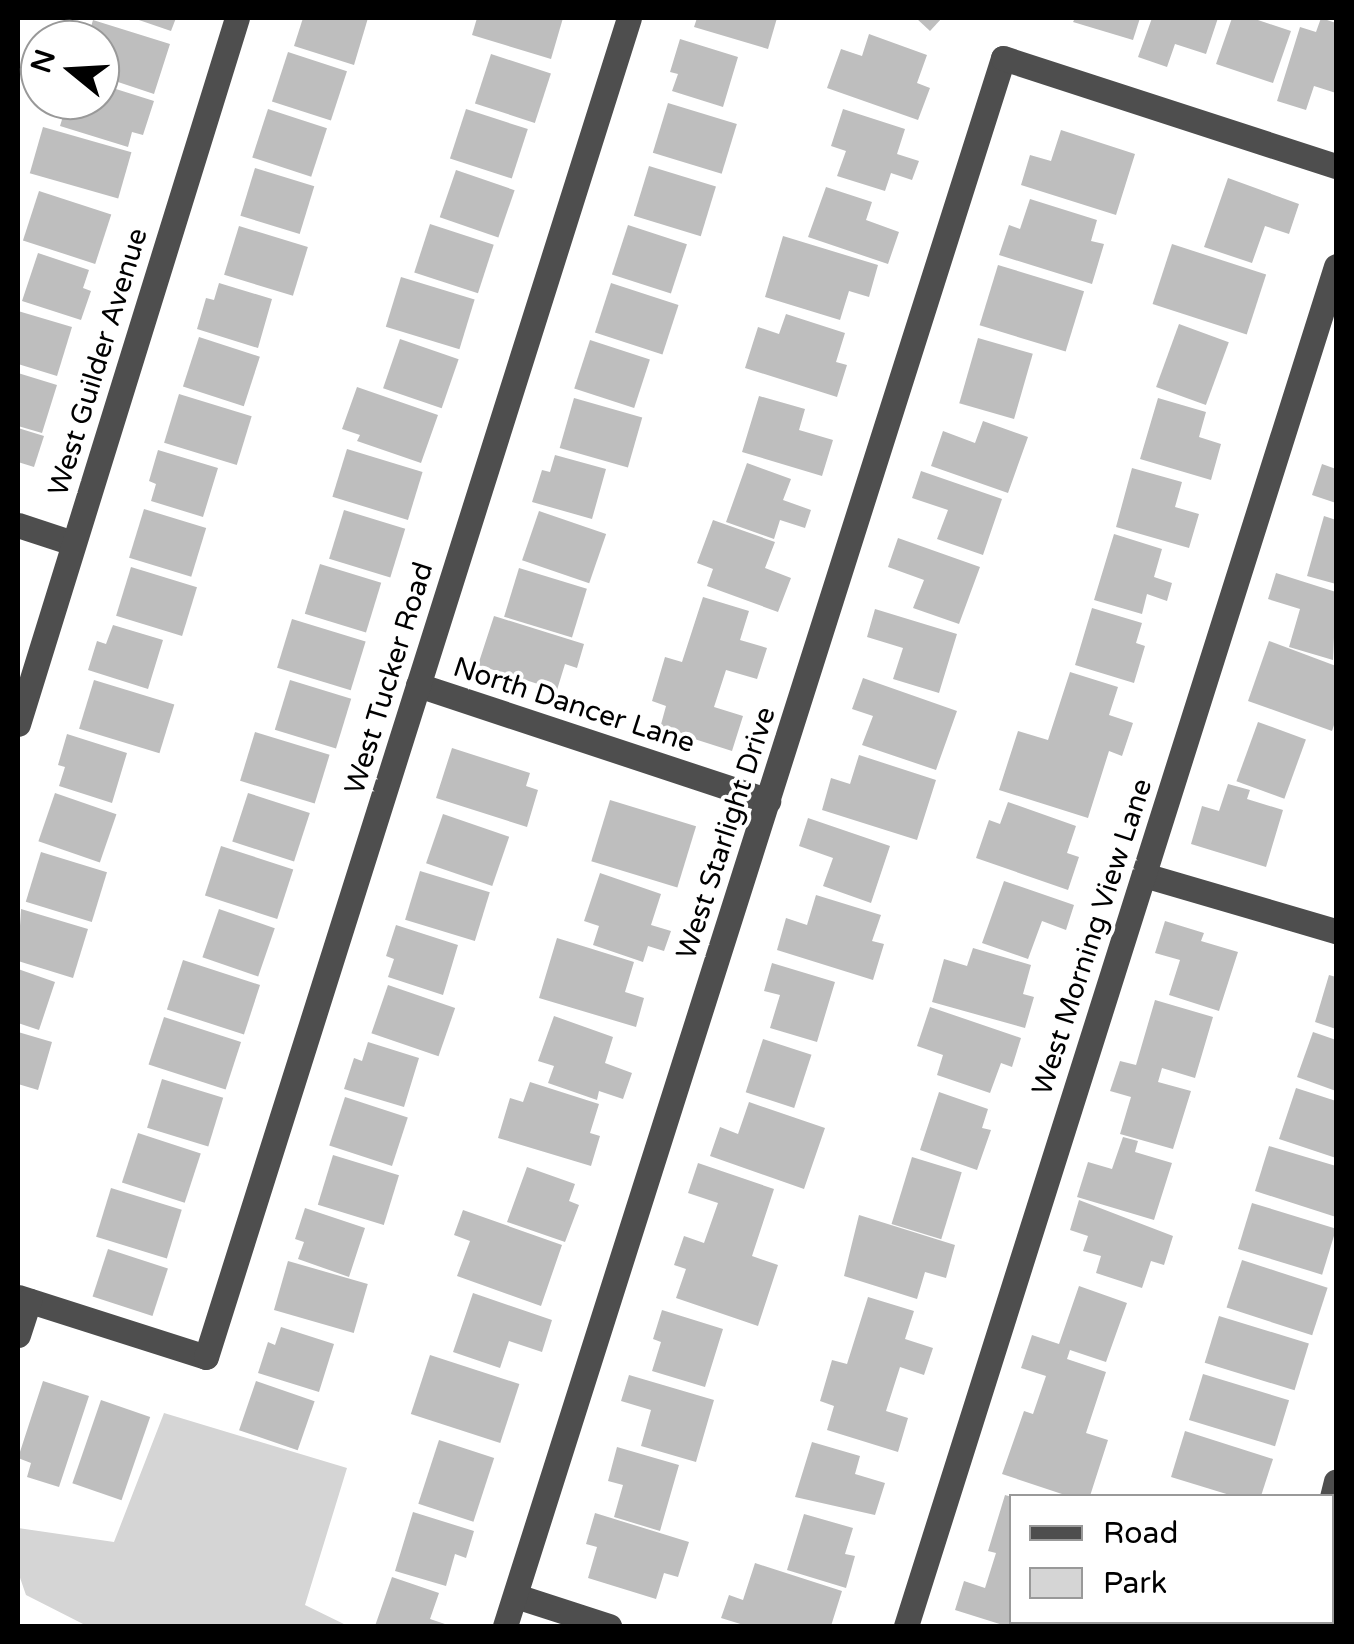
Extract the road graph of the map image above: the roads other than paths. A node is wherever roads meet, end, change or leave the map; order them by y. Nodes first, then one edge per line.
1 (237, 18) edge
2 (628, 18) edge
3 (1336, 166) edge
4 (1336, 266) edge
5 (18, 525) edge
6 (74, 543) junction
7 (418, 685) junction
8 (18, 724) edge
9 (768, 801) junction
10 (1144, 875) junction
11 (1336, 931) edge
12 (23, 1299) edge
13 (18, 1335) edge
14 (516, 1596) junction
15 (506, 1626) edge
16 (608, 1626) edge
17 (906, 1626) edge

1 - 6 street, West Guilder Avenue
2 - 7 street, West Tucker Road
3 - 9 street, West Starlight Drive
4 - 10 street, West Morning View Lane
5 - 6 street
6 - 8 street, West Guilder Avenue
7 - 9 street, North Dancer Lane
7 - 12 street, West Tucker Road
9 - 14 street, West Starlight Drive
10 - 11 street
10 - 17 street, West Morning View Lane
12 - 13 street
14 - 15 street, West Starlight Drive
14 - 16 street

